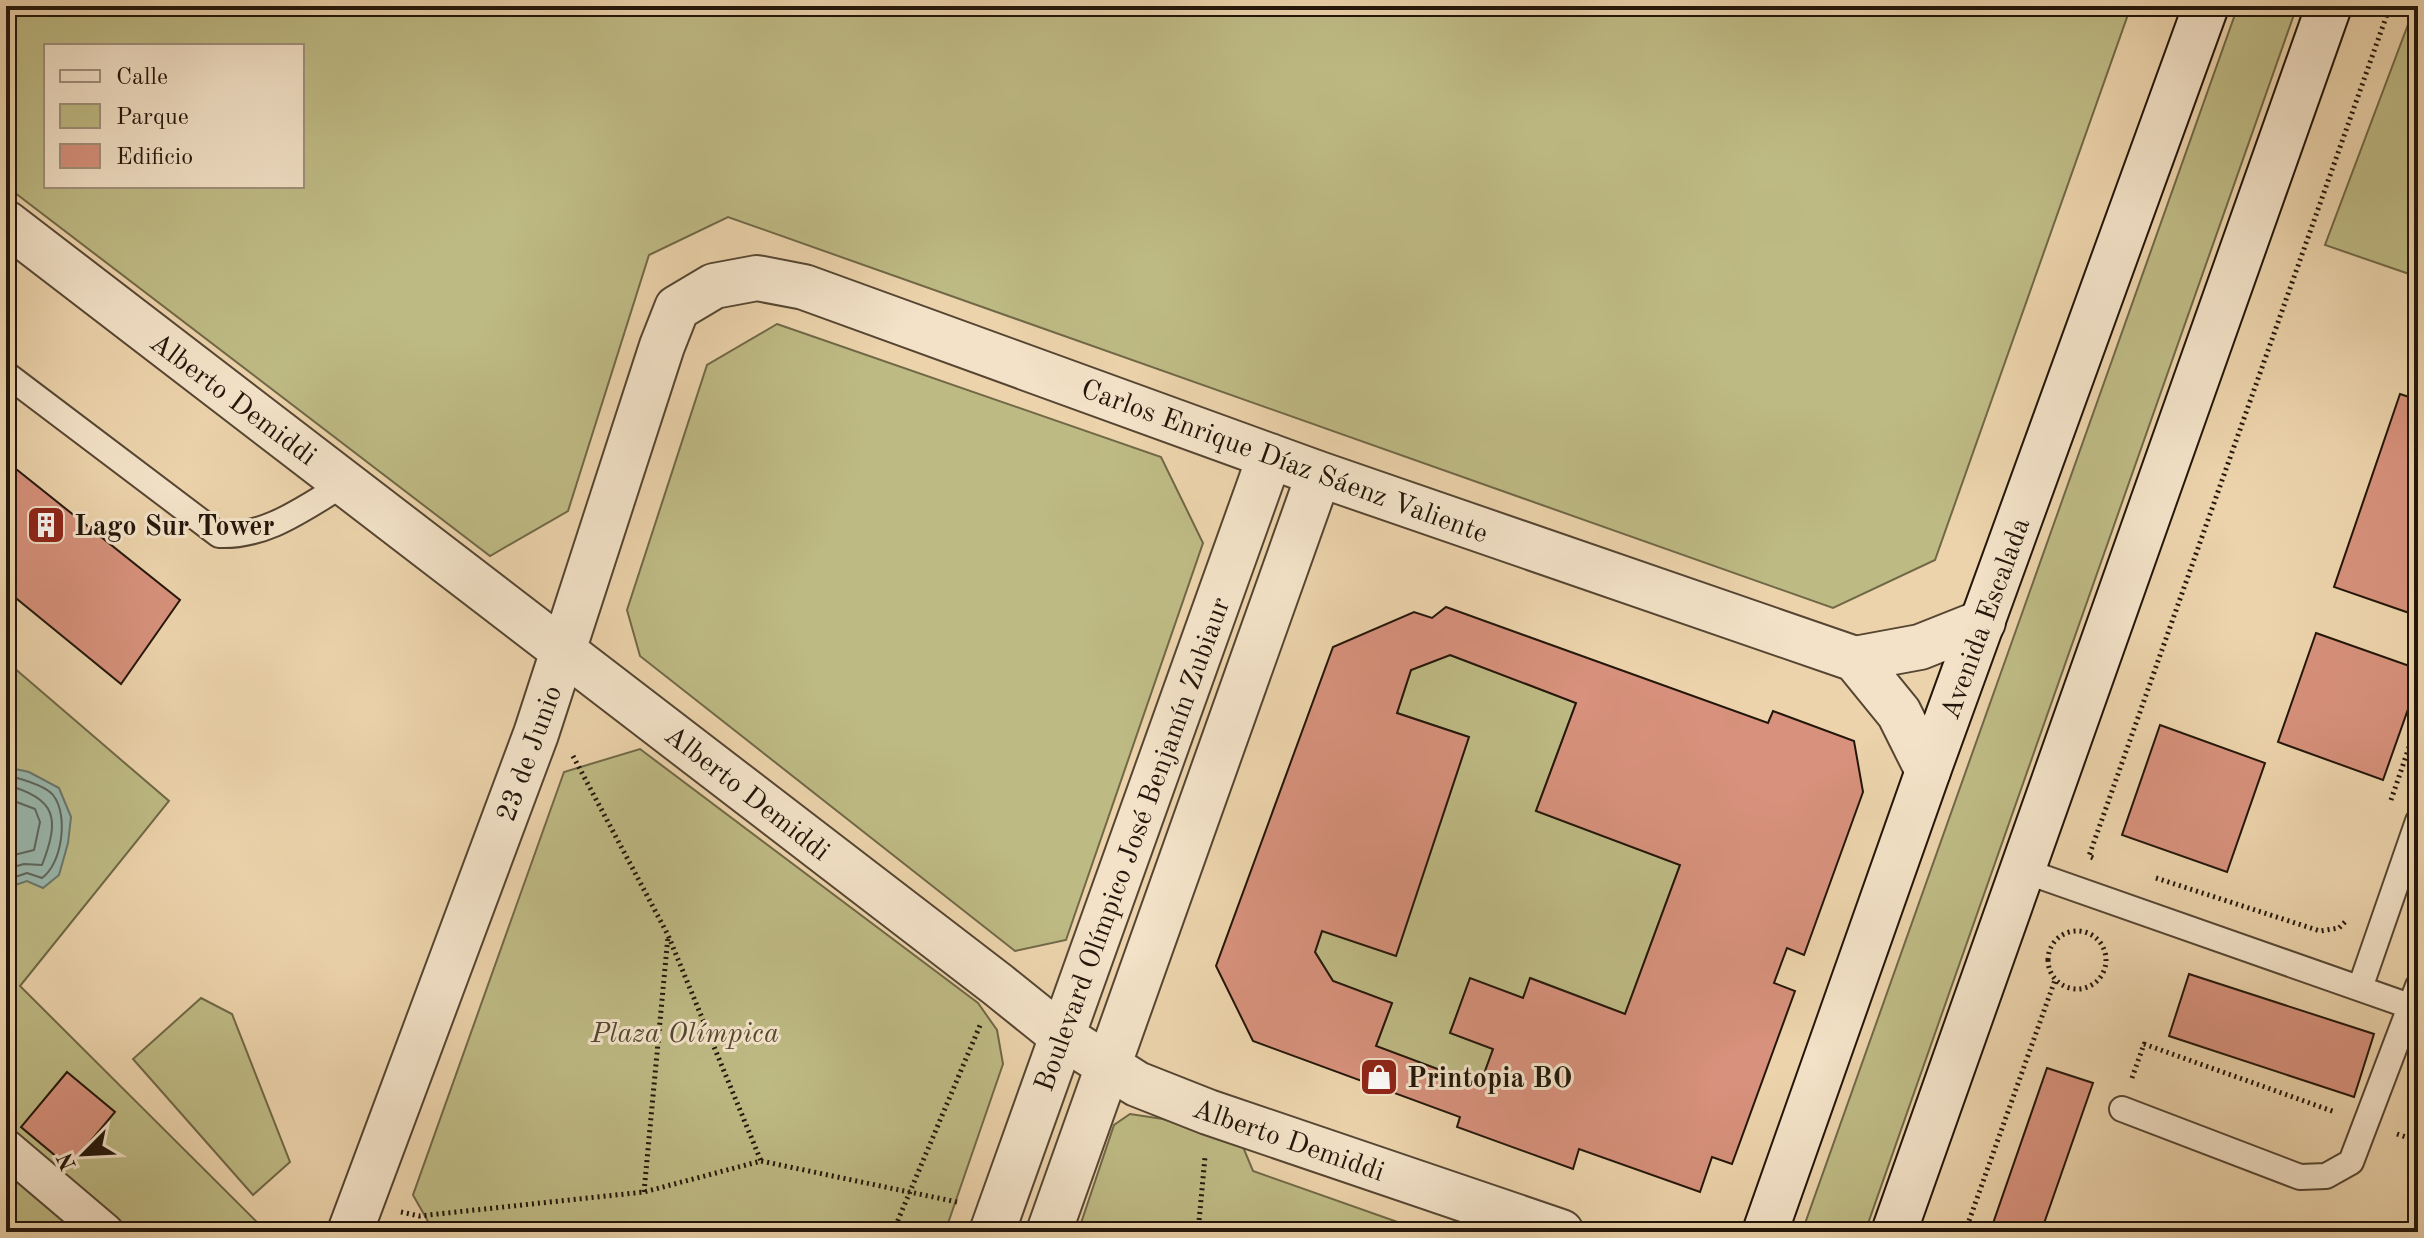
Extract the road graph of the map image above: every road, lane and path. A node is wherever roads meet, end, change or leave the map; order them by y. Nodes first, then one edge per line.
1 (2206, 6) edge
2 (2329, 6) edge
3 (2390, 6) edge
4 (6, 223) edge
5 (714, 286) joint
6 (6, 374) edge
7 (1270, 456) junction
8 (1319, 474) junction
9 (346, 483) junction
10 (1983, 622) junction
11 (564, 650) junction
12 (1855, 659) junction
13 (2418, 721) edge
14 (536, 734) junction
15 (1928, 771) junction
16 (2387, 812) dead end
17 (2418, 821) edge
18 (2103, 861) dead end
19 (2022, 870) junction
20 (2146, 875) dead end
21 (2350, 917) dead end
22 (668, 935) junction
23 (2055, 980) junction
24 (997, 984) junction
25 (2360, 988) junction
26 (2416, 1000) edge
27 (1063, 1037) junction
28 (1109, 1066) junction
29 (2122, 1109) joint
30 (1208, 1112) junction
31 (2366, 1123) junction
32 (2418, 1141) edge
33 (6, 1148) edge
34 (761, 1161) junction
35 (644, 1192) junction
36 (911, 1192) junction
37 (356, 1217) edge
38 (995, 1221) edge
39 (105, 1232) edge
40 (893, 1232) edge
41 (1049, 1232) edge
42 (1198, 1232) edge
43 (1561, 1232) edge
44 (1765, 1232) edge
45 (1894, 1232) edge
46 (1965, 1232) edge

1 - 10 street, Avenida Escalada
2 - 19 street
3 - 18 path
4 - 9 street, Alberto Demiddi
5 - 7 street, Carlos Enrique Díaz Sáenz Valiente
5 - 11 street, 23 de Junio
6 - 9 lane
7 - 8 street, Carlos Enrique Díaz Sáenz Valiente
7 - 27 street, Boulevard Olímpico José Benjamín Zubiaur
8 - 12 street, Carlos Enrique Díaz Sáenz Valiente
8 - 28 street, Boulevard Olímpico José Benjamín Zubiaur
9 - 11 street, Alberto Demiddi
10 - 12 street, Carlos Enrique Díaz Sáenz Valiente
10 - 15 street, Avenida Escalada
11 - 14 street, 23 de Junio
11 - 24 street, Alberto Demiddi
12 - 15 street
13 - 16 path
14 - 22 path
14 - 37 street, 23 de Junio
15 - 44 street, Avenida Escalada
17 - 25 lane
19 - 25 lane
19 - 45 street
20 - 21 path
22 - 34 path
22 - 35 path
23 - 23 path
23 - 46 path
24 - 27 street, Alberto Demiddi
24 - 36 path
25 - 26 lane
26 - 31 lane
27 - 28 street, Alberto Demiddi
27 - 38 street, Boulevard Olímpico José Benjamín Zubiaur
28 - 30 street, Alberto Demiddi
28 - 41 street, Boulevard Olímpico José Benjamín Zubiaur
29 - 31 lane
29 - 31 path
30 - 42 path
30 - 43 street, Alberto Demiddi
31 - 32 path
33 - 39 street
34 - 35 path
34 - 36 path
35 - 37 path
36 - 38 path
36 - 40 path

